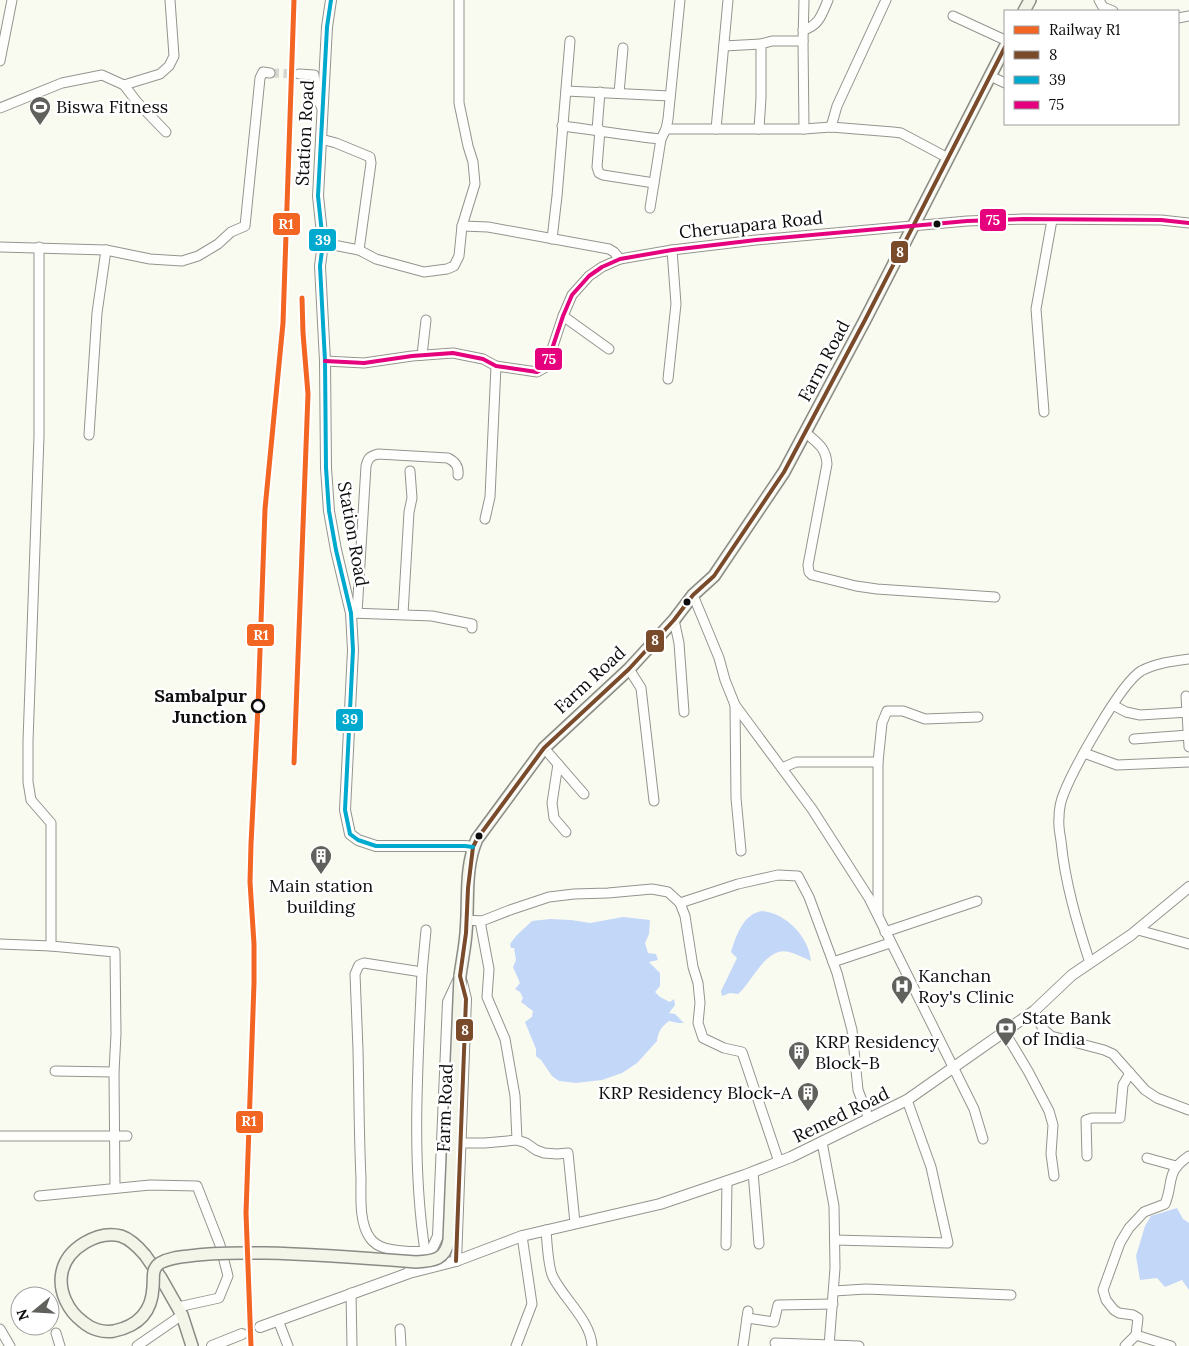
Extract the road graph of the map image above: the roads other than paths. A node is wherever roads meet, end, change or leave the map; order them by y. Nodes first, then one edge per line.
1 (12, 0) edge
2 (170, 0) edge
3 (331, 0) edge
4 (459, 0) edge
5 (680, 0) edge
6 (728, 0) edge
7 (804, 0) edge
8 (828, 0) edge
9 (886, 0) edge
10 (1098, 0) edge
11 (1110, 10) edge
12 (952, 16) dead end
13 (803, 30) junction
14 (1004, 40) edge
15 (570, 41) dead end
16 (803, 41) junction
17 (762, 44) junction
18 (724, 46) junction
19 (623, 48) dead end
20 (1004, 49) edge
21 (1, 51) edge
22 (0, 61) edge
23 (270, 73) dead end
24 (299, 74) tunnel mouth
25 (990, 76) junction
26 (1004, 83) edge
27 (124, 85) junction
28 (566, 91) junction
29 (600, 92) junction
30 (619, 92) junction
31 (670, 96) junction
32 (0, 108) edge
33 (322, 108) junction
34 (562, 126) junction
35 (831, 127) junction
36 (666, 129) junction
37 (716, 129) junction
38 (759, 129) junction
39 (804, 129) junction
40 (599, 130) junction
41 (166, 132) dead end
42 (321, 139) junction
43 (661, 139) junction
44 (948, 158) junction
45 (654, 183) junction
46 (650, 208) dead end
47 (1052, 220) junction
48 (1189, 223) edge
49 (913, 225) junction
50 (462, 226) junction
51 (552, 239) junction
52 (323, 243) junction
53 (0, 247) edge
54 (39, 247) junction
55 (106, 250) junction
56 (359, 250) junction
57 (672, 250) junction
58 (620, 259) junction
59 (563, 316) junction
60 (426, 320) dead end
61 (610, 349) dead end
62 (422, 355) junction
63 (325, 362) junction
64 (496, 366) junction
65 (668, 379) dead end
66 (1044, 412) dead end
67 (805, 432) junction
68 (90, 435) dead end
69 (410, 471) dead end
70 (458, 475) dead end
71 (485, 519) dead end
72 (693, 596) junction
73 (995, 597) dead end
74 (354, 613) junction
75 (404, 614) junction
76 (674, 620) junction
77 (472, 628) dead end
78 (1189, 659) edge
79 (629, 670) junction
80 (1186, 696) dead end
81 (735, 705) junction
82 (1113, 705) junction
83 (684, 712) dead end
84 (1188, 712) edge
85 (978, 718) dead end
86 (1188, 735) edge
87 (1134, 739) dead end
88 (1189, 747) edge
89 (544, 748) junction
90 (1084, 753) junction
91 (878, 762) junction
92 (1189, 762) edge
93 (558, 764) junction
94 (782, 768) junction
95 (584, 794) dead end
96 (654, 801) dead end
97 (566, 832) dead end
98 (473, 848) junction
99 (741, 851) dead end
100 (1189, 887) edge
101 (977, 901) dead end
102 (680, 903) junction
103 (878, 916) junction
104 (466, 920) junction
105 (480, 921) junction
106 (426, 930) dead end
107 (1138, 930) junction
108 (885, 932) junction
109 (890, 942) junction
110 (0, 944) edge
111 (1189, 944) edge
112 (51, 946) junction
113 (833, 962) junction
114 (1090, 963) junction
115 (422, 972) junction
116 (460, 976) junction
117 (1034, 1011) junction
118 (1004, 1031) junction
119 (953, 1067) junction
120 (55, 1071) dead end
121 (114, 1072) junction
122 (1130, 1073) junction
123 (907, 1100) junction
124 (1189, 1110) edge
125 (869, 1119) junction
126 (0, 1136) edge
127 (114, 1136) junction
128 (127, 1136) dead end
129 (983, 1139) dead end
130 (517, 1140) junction
131 (822, 1142) junction
132 (462, 1143) junction
133 (1087, 1156) dead end
134 (1189, 1156) edge
135 (1147, 1158) dead end
136 (779, 1162) junction
137 (1176, 1166) junction
138 (753, 1172) junction
139 (1054, 1176) dead end
140 (727, 1181) junction
141 (116, 1188) junction
142 (38, 1196) dead end
143 (575, 1223) junction
144 (546, 1230) junction
145 (522, 1236) junction
146 (835, 1240) junction
147 (758, 1244) dead end
148 (726, 1245) dead end
149 (425, 1251) junction
150 (412, 1252) junction
151 (456, 1261) junction
152 (409, 1273) junction
153 (834, 1291) junction
154 (351, 1293) junction
155 (1011, 1295) dead end
156 (833, 1304) junction
157 (180, 1311) junction
158 (278, 1320) junction
159 (260, 1327) dead end
160 (0, 1329) edge
161 (400, 1329) dead end
162 (242, 1334) dead end
163 (1136, 1334) junction
164 (775, 1343) dead end
165 (10, 1346) edge
166 (137, 1346) edge
167 (192, 1346) edge
168 (212, 1346) edge
169 (288, 1346) edge
170 (352, 1346) edge
171 (401, 1346) edge
172 (516, 1346) edge
173 (592, 1346) edge
174 (743, 1346) edge
175 (829, 1346) edge
176 (859, 1346) edge
177 (1125, 1346) edge
178 (1171, 1346) edge

1 - 21 street
2 - 27 street
3 - 33 street, Station Road
4 - 50 street
5 - 31 street
6 - 18 street
7 - 13 street
8 - 13 street
9 - 35 street
10 - 11 street
12 - 14 street
13 - 16 street
15 - 28 street
16 - 17 street
16 - 39 street
17 - 18 street
17 - 38 street
18 - 37 street
19 - 30 street
20 - 25 main road, Farm Road
21 - 22 street
23 - 55 street
24 - 33 street
25 - 26 street
25 - 44 main road, Farm Road
27 - 32 street
27 - 41 street
28 - 29 street
28 - 34 street
29 - 30 street
29 - 40 street
30 - 31 street
31 - 36 street
33 - 42 street, Station Road
34 - 40 street
34 - 51 street
35 - 39 street
35 - 44 street
36 - 37 street
36 - 43 street
37 - 38 street
38 - 39 street
40 - 43 street
40 - 45 street
42 - 52 street, Station Road
42 - 56 street
43 - 45 street
44 - 49 main road, Farm Road
45 - 46 street
47 - 48 street, Cheruapara Road
47 - 49 street, Cheruapara Road
47 - 66 street
49 - 57 street, Cheruapara Road
49 - 67 main road, Farm Road
50 - 51 street
50 - 56 street
51 - 58 street
52 - 56 street
52 - 63 street, Station Road
53 - 54 street
54 - 55 street
54 - 112 street
55 - 68 street
57 - 58 street, Cheruapara Road
57 - 65 street
58 - 59 street, Cheruapara Road
59 - 61 street
59 - 64 street, Cheruapara Road
60 - 62 street
62 - 63 street, Cheruapara Road
62 - 64 street, Cheruapara Road
63 - 74 street, Station Road
64 - 71 street
67 - 72 main road, Farm Road
67 - 73 street
69 - 75 street
70 - 74 street
72 - 76 main road, Farm Road
72 - 81 street
74 - 75 street
74 - 98 street, Station Road
75 - 77 street
76 - 79 main road, Farm Road
76 - 83 street
78 - 82 street
79 - 89 main road, Farm Road
79 - 96 street
80 - 84 street
81 - 94 street
81 - 99 street
82 - 84 street
82 - 90 street
84 - 86 street
85 - 91 street
86 - 87 street
86 - 88 street
89 - 93 street
89 - 98 main road, Farm Road
90 - 92 street
90 - 114 street
91 - 94 street
91 - 103 street
93 - 95 street
93 - 97 street
94 - 103 street
98 - 104 main road, Farm Road
100 - 107 street, Remed Road
101 - 108 street
102 - 105 street
102 - 113 street
102 - 136 street
103 - 108 street
104 - 105 street
104 - 116 main road, Farm Road
105 - 130 street
106 - 115 street
107 - 111 street
107 - 114 street, Remed Road
108 - 109 street
109 - 113 street
109 - 119 street
110 - 112 street
112 - 121 street
113 - 125 street
114 - 117 street, Remed Road
115 - 149 street
115 - 150 street
116 - 132 street, Farm Road
116 - 149 street
116 - 157 main road, bridge
117 - 118 street, Remed Road
117 - 122 street
118 - 119 street, Remed Road
118 - 139 street
119 - 123 street, Remed Road
119 - 129 street
120 - 121 street
121 - 127 street
122 - 124 street
122 - 133 street
123 - 125 street, Remed Road
123 - 146 street
125 - 131 street, Remed Road
126 - 127 street
127 - 128 street
127 - 141 street
130 - 132 street
130 - 143 street
131 - 136 street, Remed Road
131 - 146 street
132 - 151 street, Farm Road
134 - 137 street
135 - 137 street
136 - 138 street, Remed Road
137 - 163 street
138 - 140 street, Remed Road
138 - 147 street
140 - 143 street, Remed Road
140 - 148 street
141 - 142 street
141 - 157 street
143 - 144 street, Remed Road
144 - 145 street, Remed Road
144 - 173 street
145 - 151 street, Remed Road
145 - 172 street
146 - 153 street
149 - 150 street
150 - 152 street
151 - 152 street, Remed Road
152 - 154 street, Remed Road
153 - 155 street
153 - 156 street
154 - 158 street, Remed Road
154 - 170 street
156 - 174 street
156 - 175 street
157 - 166 street
157 - 167 main road
158 - 159 street, Remed Road
158 - 169 street
160 - 165 street
161 - 171 street
162 - 168 street
163 - 177 street
163 - 178 street
164 - 175 street
175 - 176 street

